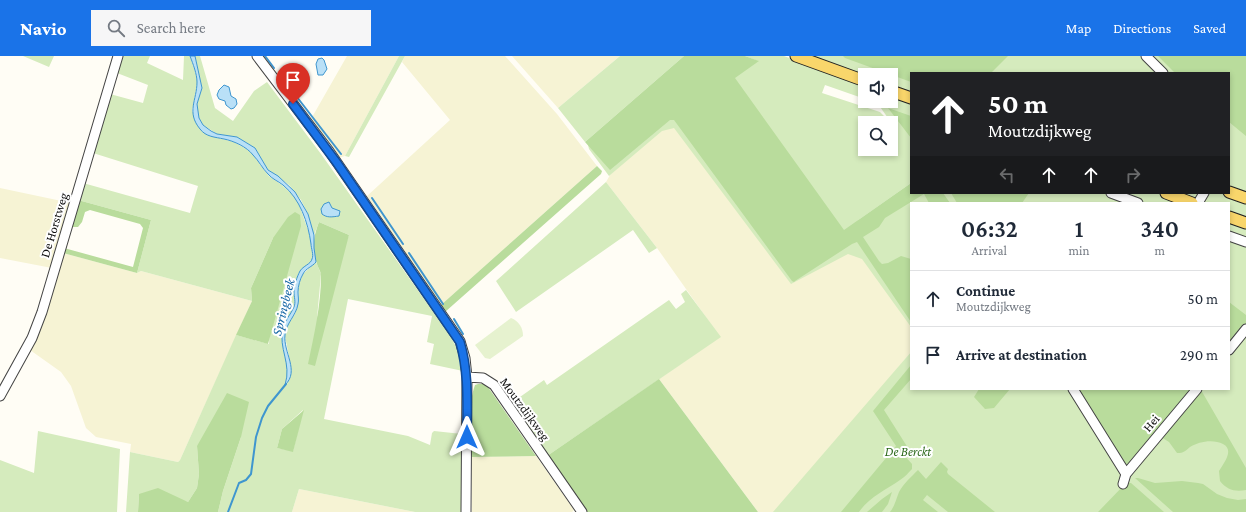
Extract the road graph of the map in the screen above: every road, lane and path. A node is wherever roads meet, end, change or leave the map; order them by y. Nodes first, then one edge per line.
1 (118, 56) edge
2 (257, 56) edge
3 (796, 56) edge
4 (1146, 56) edge
5 (1163, 72) edge
6 (858, 78) edge
7 (898, 93) edge
8 (910, 98) edge
9 (1230, 192) edge
10 (1114, 194) edge
11 (1169, 194) edge
12 (1246, 198) edge
13 (1135, 202) edge
14 (1189, 202) edge
15 (1230, 216) edge
16 (1246, 223) edge
17 (1230, 236) edge
18 (1246, 242) edge
19 (1246, 329) edge
20 (1230, 349) edge
21 (467, 377) junction
22 (1074, 390) edge
23 (1196, 390) edge
24 (0, 396) edge
25 (1126, 474) junction
26 (1123, 484) dead end
27 (466, 512) edge
28 (582, 512) edge

1 - 24 street, De Horstweg
2 - 21 street
3 - 6 main road
4 - 5 street
7 - 8 main road
9 - 12 main road
10 - 13 street
11 - 14 main road
15 - 16 main road
17 - 18 street
19 - 20 street
21 - 27 street
21 - 28 street, Moutzdijkweg
22 - 25 street
23 - 25 street, Hei
25 - 26 street, Hei

